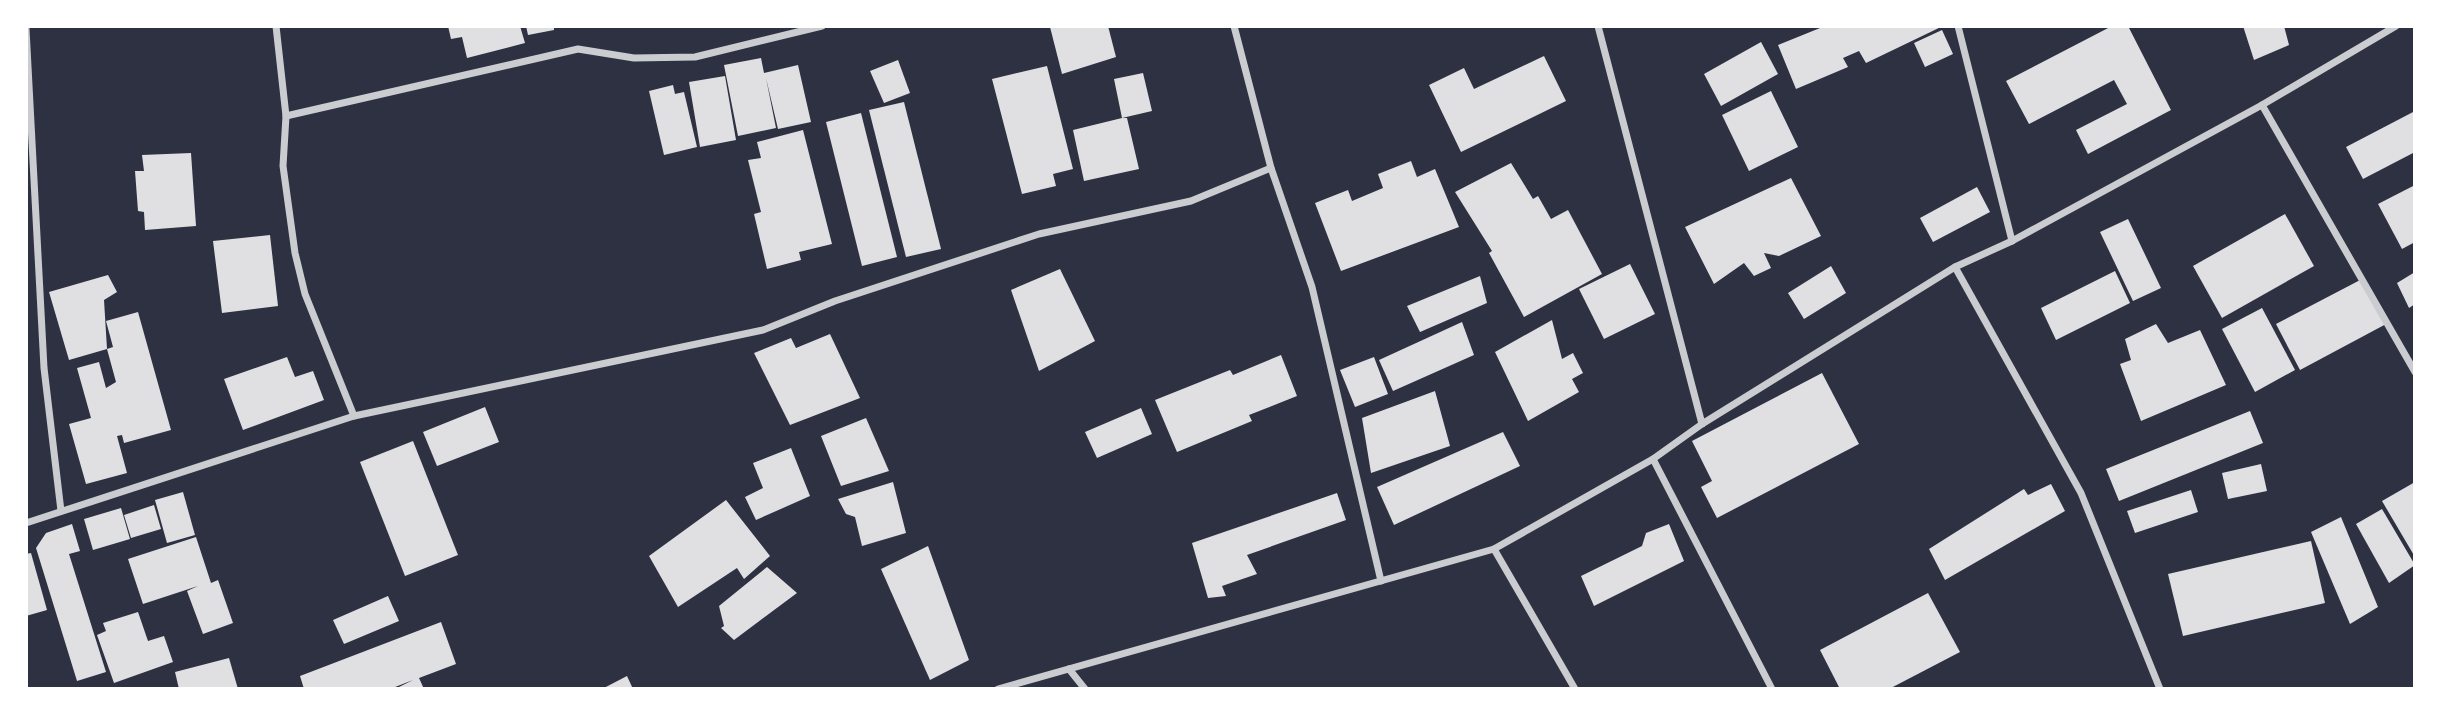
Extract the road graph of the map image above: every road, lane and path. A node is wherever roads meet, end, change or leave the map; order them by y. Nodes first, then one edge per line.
1 (276, 26) edge
2 (822, 26) edge
3 (1234, 26) edge
4 (1598, 26) edge
5 (1958, 26) edge
6 (2396, 26) edge
7 (26, 29) edge
8 (2262, 105) junction
9 (286, 116) junction
10 (1271, 168) junction
11 (2012, 241) junction
12 (1955, 267) junction
13 (2415, 372) edge
14 (354, 416) junction
15 (1702, 424) junction
16 (1653, 459) junction
17 (61, 511) junction
18 (26, 523) edge
19 (1494, 549) junction
20 (1381, 581) junction
21 (1069, 669) junction
22 (998, 689) edge
23 (1085, 689) edge
24 (1575, 689) edge
25 (1772, 689) edge
26 (2160, 689) edge

1 - 9 street
2 - 9 street
3 - 10 street
4 - 15 street
5 - 11 street
6 - 8 street
7 - 17 street
8 - 11 street
8 - 13 street
9 - 14 street
10 - 14 street
10 - 20 street
11 - 12 street
12 - 15 street
12 - 26 street
14 - 17 street
15 - 16 street
16 - 19 street
16 - 25 street
17 - 18 street
19 - 20 street
19 - 24 street
20 - 21 street
21 - 22 street
21 - 23 street

